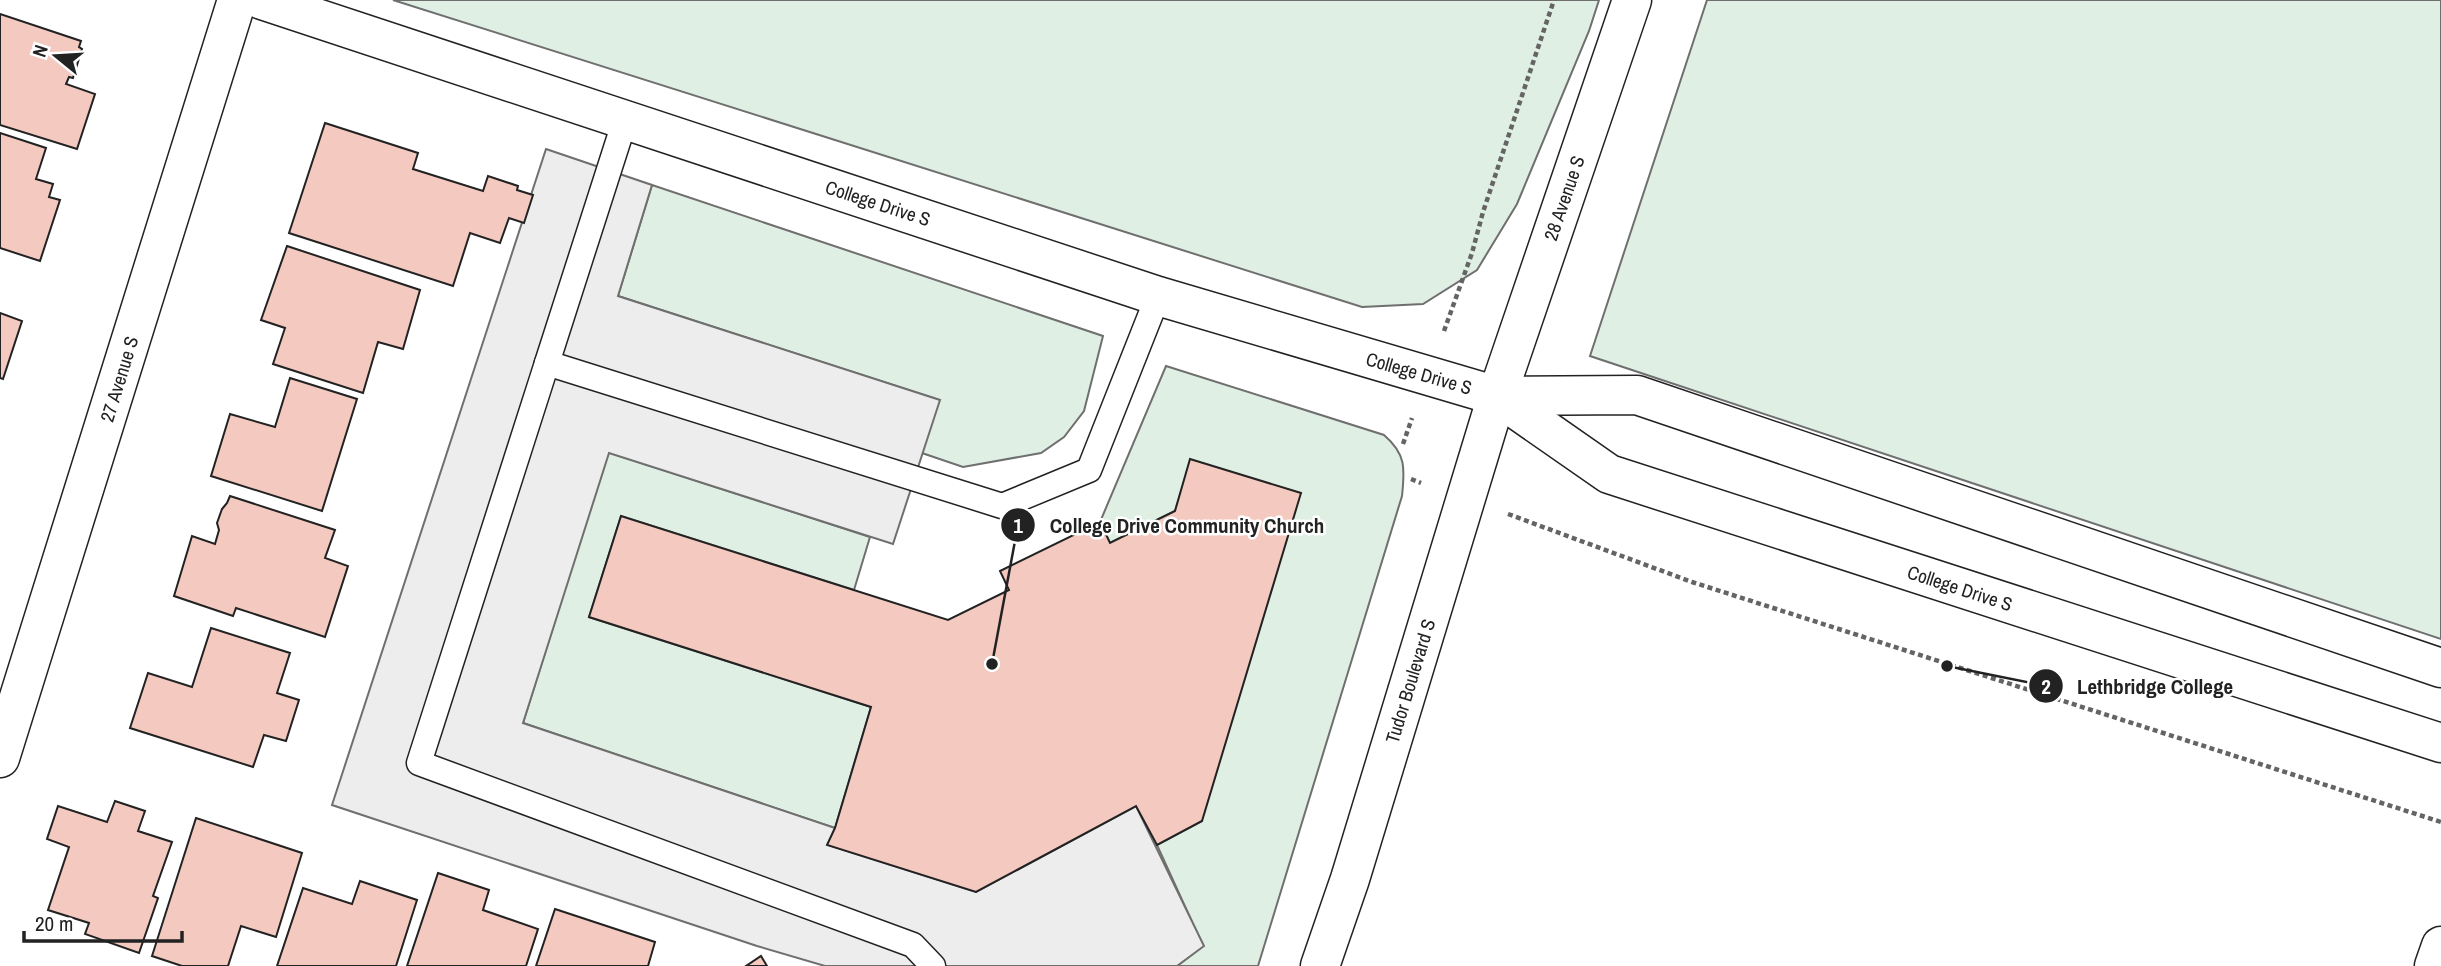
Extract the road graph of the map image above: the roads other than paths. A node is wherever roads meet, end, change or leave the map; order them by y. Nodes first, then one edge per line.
1 (237, 0) edge
2 (262, 0) edge
3 (1632, 0) edge
4 (625, 120) junction
5 (1158, 296) junction
6 (547, 363) junction
7 (1497, 396) junction
8 (2441, 668) edge
9 (2441, 743) edge
10 (0, 758) edge
11 (2441, 946) edge
12 (933, 966) edge
13 (1320, 966) edge
14 (2434, 966) edge

1 - 10 street, 27 Avenue S
2 - 4 street, College Drive S
3 - 7 street, 28 Avenue S
4 - 5 street, College Drive S
4 - 6 lane
5 - 6 lane
5 - 7 street, College Drive S
6 - 12 lane
7 - 8 street, College Drive S
7 - 9 street, College Drive S
7 - 13 street, Tudor Boulevard S
11 - 14 street

